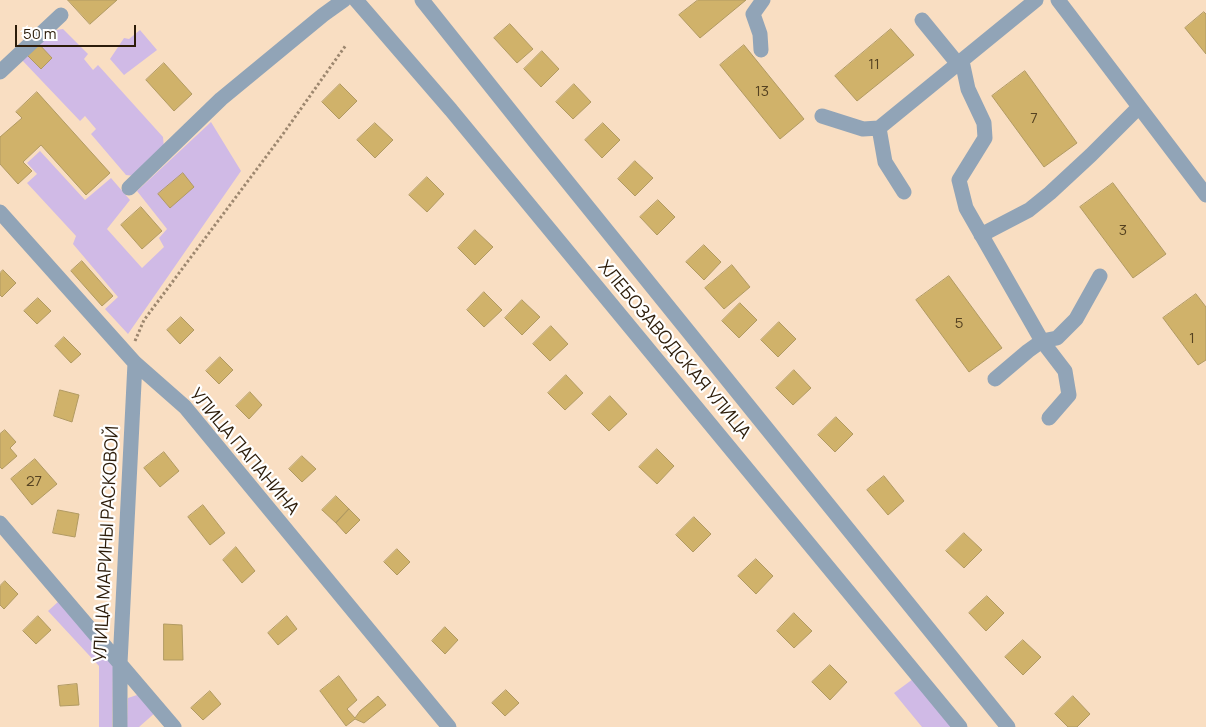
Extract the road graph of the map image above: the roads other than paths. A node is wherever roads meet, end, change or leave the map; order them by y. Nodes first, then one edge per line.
1 (356, 0) edge
2 (422, 0) edge
3 (763, 0) edge
4 (1036, 0) edge
5 (1058, 0) edge
6 (336, 2) edge
7 (61, 15) dead end
8 (922, 20) dead end
9 (761, 50) dead end
10 (960, 62) junction
11 (0, 72) edge
12 (1139, 107) junction
13 (822, 116) dead end
14 (880, 128) junction
15 (129, 188) dead end
16 (904, 192) dead end
17 (1206, 195) edge
18 (0, 212) edge
19 (981, 235) junction
20 (1100, 276) dead end
21 (1042, 341) junction
22 (132, 360) junction
23 (995, 380) dead end
24 (1049, 418) dead end
25 (0, 523) edge
26 (120, 663) junction
27 (120, 727) edge
28 (174, 727) edge
29 (449, 727) edge
30 (960, 727) edge
31 (1008, 727) edge

1 - 30 street, ХЛЕБОЗАВОДСКАЯ УЛИЦА
2 - 31 street
3 - 9 street
4 - 10 street
5 - 12 street
6 - 15 street
7 - 11 street
8 - 10 street
10 - 14 street
10 - 19 street
12 - 17 street
12 - 19 street
13 - 14 street
14 - 16 street
18 - 22 street, УЛИЦА ПАПАНИНА
19 - 21 street
20 - 21 street
21 - 23 street
21 - 24 street
22 - 26 street, УЛИЦА МАРИНЫ РАСКОВОЙ
22 - 29 street, УЛИЦА ПАПАНИНА
25 - 26 street
26 - 27 street, УЛИЦА МАРИНЫ РАСКОВОЙ
26 - 28 street

